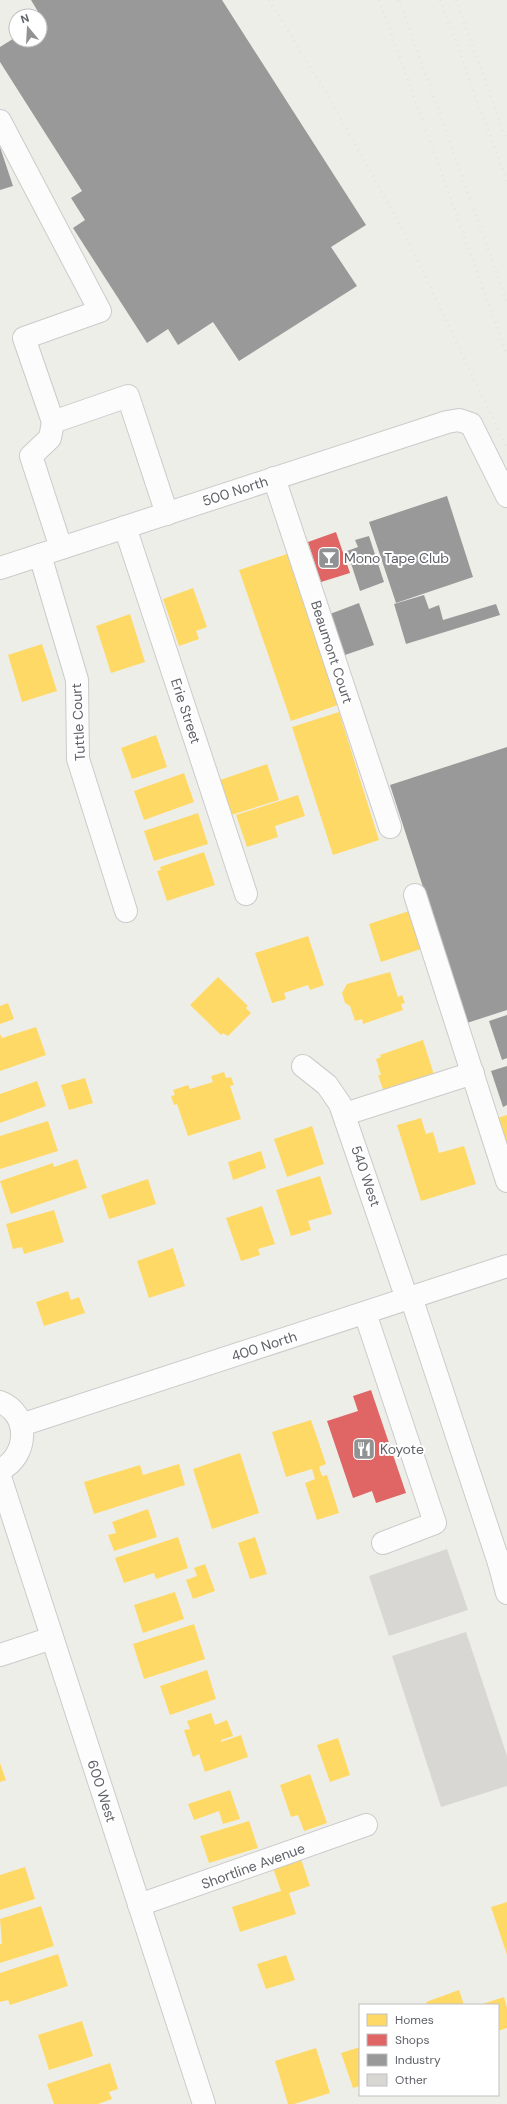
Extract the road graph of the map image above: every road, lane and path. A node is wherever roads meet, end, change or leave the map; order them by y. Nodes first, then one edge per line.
1 (0, 121) edge
2 (53, 422) junction
3 (274, 478) junction
4 (507, 496) edge
5 (167, 514) junction
6 (125, 527) junction
7 (61, 548) junction
8 (40, 555) junction
9 (0, 568) edge
10 (390, 827) dead end
11 (246, 894) dead end
12 (415, 895) dead end
13 (126, 911) dead end
14 (303, 1066) dead end
15 (473, 1073) junction
16 (345, 1114) junction
17 (507, 1181) edge
18 (507, 1266) edge
19 (409, 1298) junction
20 (365, 1313) junction
21 (0, 1402) edge
22 (21, 1425) junction
23 (0, 1470) edge
24 (0, 1477) edge
25 (383, 1542) dead end
26 (503, 1562) edge
27 (507, 1593) edge
28 (52, 1638) junction
29 (0, 1655) edge
30 (366, 1825) dead end
31 (139, 1905) junction
32 (204, 2104) edge

1 - 2 street
2 - 5 street
2 - 7 street
3 - 4 street, 500 North
3 - 5 street, 500 North
3 - 10 street, Beaumont Court
5 - 6 street, 500 North
6 - 7 street, 500 North
6 - 11 street, Erie Street
7 - 8 street, 500 North
8 - 9 street, 500 North
8 - 13 street, Tuttle Court
12 - 15 street
14 - 16 street, 540 West
15 - 16 street
15 - 17 street
16 - 19 street, 540 West
18 - 19 street, 400 North
19 - 20 street, 400 North
19 - 26 street, 540 West
20 - 22 street, 400 North
20 - 25 street
21 - 22 street
22 - 23 street
24 - 28 street, 600 West
26 - 27 street, 540 West
28 - 29 street
28 - 31 street, 600 West
30 - 31 street, Shortline Avenue
31 - 32 street, 600 West

